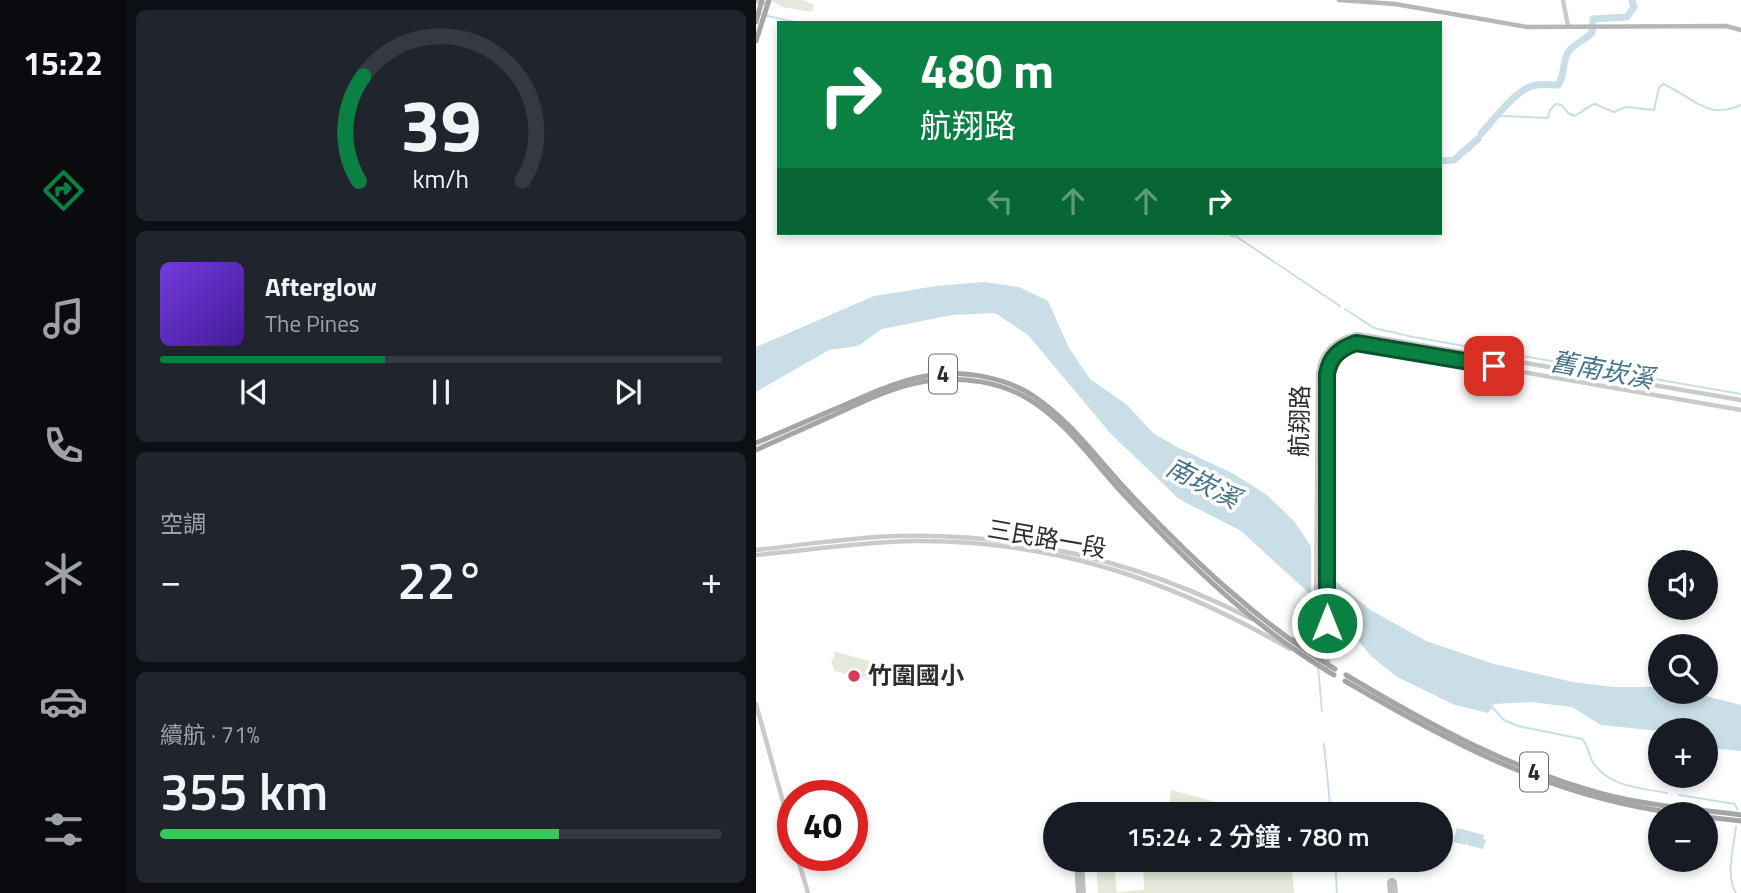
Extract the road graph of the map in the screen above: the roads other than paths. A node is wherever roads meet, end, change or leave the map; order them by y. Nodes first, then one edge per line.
1 (1339, 0) edge
2 (1563, 0) edge
3 (763, 3) edge
4 (759, 25) edge
5 (1568, 26) junction
6 (1741, 30) edge
7 (756, 41) edge
8 (1741, 400) edge
9 (1741, 410) edge
10 (756, 443) edge
11 (756, 450) edge
12 (756, 550) edge
13 (756, 555) edge
14 (1317, 617) junction
15 (1268, 628) junction
16 (1291, 640) junction
17 (1317, 661) junction
18 (1331, 670) joint
19 (756, 704) edge
20 (777, 780) edge
21 (1648, 802) edge
22 (1648, 807) edge
23 (1718, 811) edge
24 (1741, 814) edge
25 (1718, 818) edge
26 (1741, 821) edge
27 (801, 871) edge
28 (808, 893) edge

1 - 5 main road
2 - 5 street
3 - 4 main road
4 - 7 main road
5 - 6 main road
8 - 14 street, 航翔路
9 - 18 street, 航翔路
10 - 16 main road, 4
11 - 15 main road, 4
12 - 15 street, 三民路一段
13 - 17 street, 三民路一段
14 - 16 main road
14 - 17 street, 航翔路
15 - 17 main road, 4
16 - 17 main road, 4
17 - 18 main road, 三民路一段 / 4
19 - 20 street
21 - 22 main road, 4
23 - 24 main road, 4
25 - 26 main road
27 - 28 street

